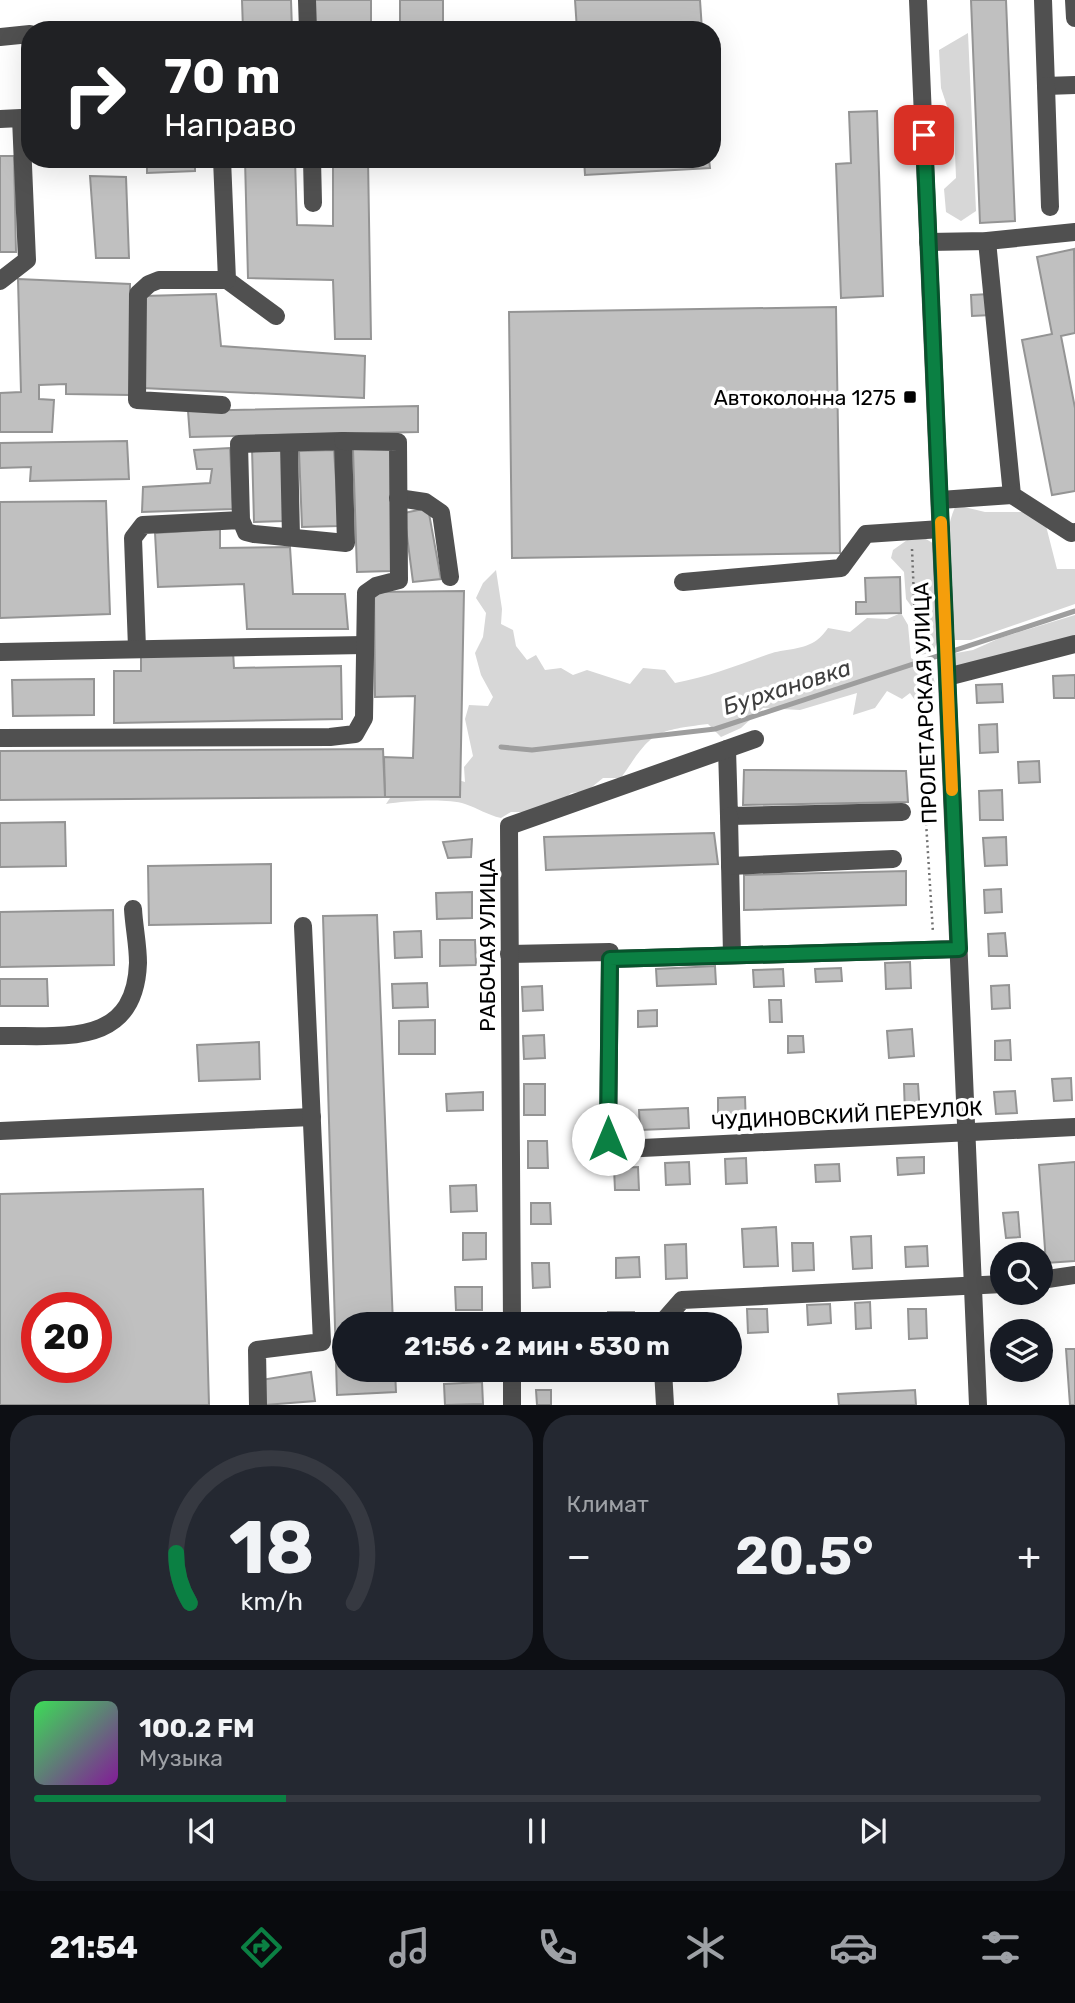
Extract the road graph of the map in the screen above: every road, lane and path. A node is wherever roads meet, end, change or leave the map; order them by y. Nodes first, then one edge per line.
1 (307, 0) edge
2 (918, 0) edge
3 (1043, 0) edge
4 (1074, 0) edge
5 (1075, 18) edge
6 (308, 21) edge
7 (21, 35) edge
8 (0, 37) edge
9 (1075, 85) edge
10 (1046, 86) junction
11 (21, 116) edge
12 (0, 119) edge
13 (26, 168) edge
14 (222, 168) edge
15 (312, 168) edge
16 (313, 203) dead end
17 (1050, 207) dead end
18 (1075, 232) edge
19 (987, 241) junction
20 (928, 242) junction
21 (227, 280) junction
22 (0, 281) edge
23 (276, 316) dead end
24 (222, 405) dead end
25 (343, 441) junction
26 (289, 443) junction
27 (1012, 495) junction
28 (398, 498) junction
29 (940, 500) junction
30 (241, 520) junction
31 (941, 530) junction
32 (912, 531) junction
33 (1075, 532) edge
34 (291, 537) junction
35 (450, 577) dead end
36 (683, 582) dead end
37 (1075, 644) edge
38 (364, 645) junction
39 (137, 648) junction
40 (0, 652) edge
41 (946, 661) junction
42 (0, 738) edge
43 (755, 739) dead end
44 (727, 749) junction
45 (902, 812) dead end
46 (729, 816) junction
47 (893, 859) dead end
48 (730, 866) junction
49 (133, 909) dead end
50 (303, 926) dead end
51 (959, 949) junction
52 (934, 950) junction
53 (509, 954) junction
54 (732, 955) junction
55 (610, 959) junction
56 (0, 1036) edge
57 (312, 1117) junction
58 (1075, 1127) edge
59 (0, 1132) edge
60 (967, 1132) junction
61 (1075, 1275) edge
62 (1053, 1278) edge
63 (990, 1286) edge
64 (973, 1288) junction
65 (512, 1312) edge
66 (671, 1312) edge
67 (512, 1382) edge
68 (664, 1382) edge
69 (258, 1405) edge
70 (512, 1405) edge
71 (665, 1405) edge
72 (978, 1405) edge

1 - 6 street
2 - 20 street, ПРОЛЕТАРСКАЯ УЛИЦА
3 - 10 street
4 - 5 street
7 - 8 street
9 - 10 street
10 - 17 street
11 - 12 street
13 - 22 street
14 - 21 street
15 - 16 street
18 - 19 street
19 - 20 street
19 - 27 street
20 - 29 street, ПРОЛЕТАРСКАЯ УЛИЦА
21 - 23 street
21 - 24 street
25 - 26 street
25 - 28 street
25 - 34 street
26 - 30 street
26 - 34 street
27 - 29 street
27 - 33 street
28 - 35 street
28 - 38 street
29 - 31 street, ПРОЛЕТАРСКАЯ УЛИЦА
30 - 34 street
30 - 39 street
31 - 32 street
31 - 41 street, ПРОЛЕТАРСКАЯ УЛИЦА
32 - 36 street
32 - 52 path
37 - 41 street
38 - 39 street
38 - 42 street
39 - 40 street
41 - 51 street, ПРОЛЕТАРСКАЯ УЛИЦА
43 - 44 street, РАБОЧАЯ УЛИЦА
44 - 46 street
44 - 53 street, РАБОЧАЯ УЛИЦА
45 - 46 street
46 - 48 street
47 - 48 street
48 - 54 street
49 - 56 street
50 - 57 street
51 - 52 street
51 - 60 street, ПРОЛЕТАРСКАЯ УЛИЦА
52 - 54 street
53 - 55 street
53 - 65 street, РАБОЧАЯ УЛИЦА
54 - 55 street
55 - 60 street, ЧУДИНОВСКИЙ ПЕРЕУЛОК
57 - 59 street
57 - 69 street
58 - 60 street, ЧУДИНОВСКИЙ ПЕРЕУЛОК
60 - 64 street, ПРОЛЕТАРСКАЯ УЛИЦА
61 - 62 street
63 - 64 street
64 - 66 street
64 - 72 street, ПРОЛЕТАРСКАЯ УЛИЦА
67 - 70 street
68 - 71 street

